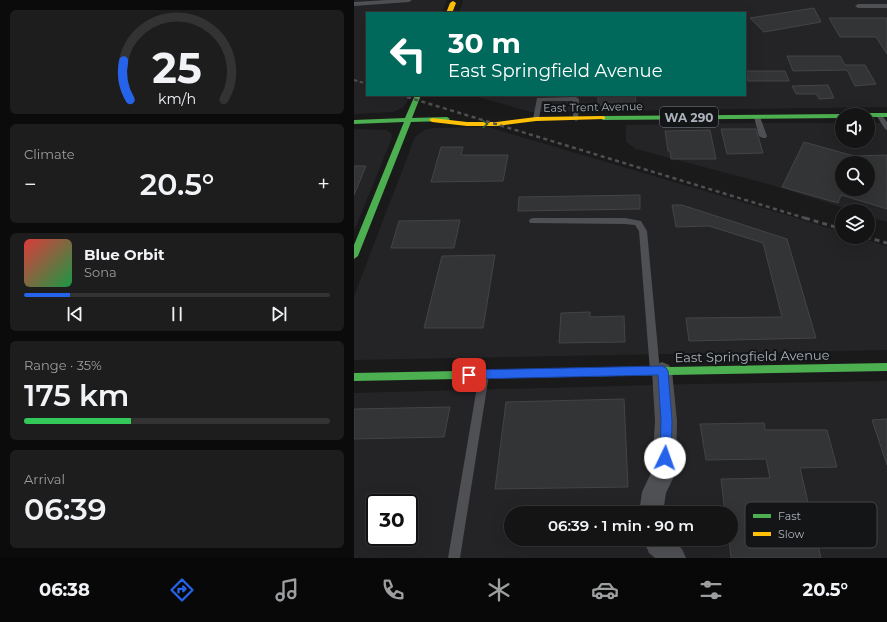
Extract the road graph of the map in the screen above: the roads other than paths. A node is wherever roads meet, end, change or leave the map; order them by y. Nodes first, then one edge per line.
1 (410, 0) edge
2 (453, 3) dead end
3 (354, 4) edge
4 (858, 6) dead end
5 (887, 6) edge
6 (449, 12) edge
7 (418, 96) edge
8 (883, 115) edge
9 (835, 116) edge
10 (757, 117) junction
11 (536, 119) junction
12 (576, 119) junction
13 (407, 121) junction
14 (354, 122) edge
15 (887, 128) edge
16 (763, 136) dead end
17 (533, 221) dead end
18 (354, 256) edge
19 (887, 367) edge
20 (658, 371) junction
21 (484, 374) junction
22 (354, 377) edge
23 (652, 506) edge
24 (660, 546) edge
25 (454, 558) edge
26 (673, 558) edge

1 - 3 lane
2 - 6 main road
4 - 5 lane
7 - 13 main road
8 - 15 lane
9 - 10 main road, East Trent Avenue / WA 290
10 - 12 main road, East Trent Avenue / WA 290
10 - 16 lane
11 - 12 main road, East Trent Avenue / WA 290
11 - 12 lane
11 - 13 main road, East Trent Avenue / WA 290
13 - 14 main road, East Trent Avenue / WA 290
13 - 18 main road
17 - 20 lane
19 - 20 main road, East Springfield Avenue
20 - 21 main road, East Springfield Avenue
20 - 23 street
21 - 22 main road, East Springfield Avenue
21 - 25 lane
24 - 26 street

